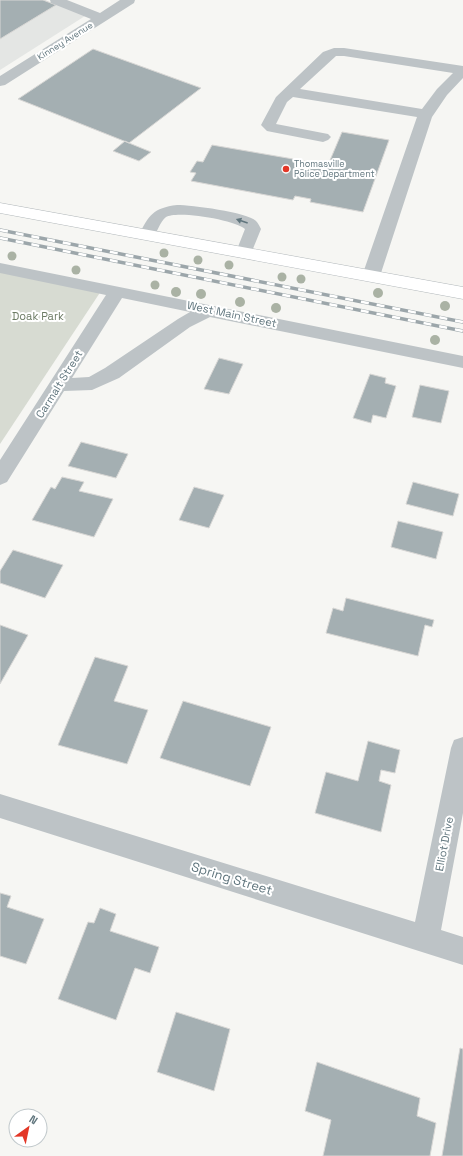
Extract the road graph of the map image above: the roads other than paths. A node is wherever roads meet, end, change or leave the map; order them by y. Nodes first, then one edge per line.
1 (56, 0) edge
2 (129, 0) edge
3 (101, 18) junction
4 (463, 71) edge
5 (0, 82) edge
6 (290, 92) junction
7 (427, 114) junction
8 (322, 137) dead end
9 (0, 208) edge
10 (147, 235) junction
11 (244, 252) junction
12 (0, 268) edge
13 (371, 276) junction
14 (118, 291) junction
15 (463, 293) edge
16 (208, 310) junction
17 (463, 362) edge
18 (59, 384) junction
19 (0, 478) edge
20 (463, 748) edge
21 (0, 806) edge
22 (425, 939) junction
23 (463, 951) edge

1 - 3 street
2 - 3 street, Kinney Avenue
3 - 5 street, Kinney Avenue
4 - 6 street
4 - 7 street
6 - 7 street
6 - 8 street
7 - 13 street
9 - 10 main road
10 - 11 main road
11 -> 10 street
11 - 13 main road
12 - 14 street, West Main Street
13 - 15 main road
14 - 16 street, West Main Street
14 - 18 street, Carmalt Street
16 - 17 street, West Main Street
16 - 18 street
18 - 19 street, Carmalt Street
20 - 22 street, Elliot Drive
21 - 22 street, Spring Street
22 - 23 street, Spring Street

